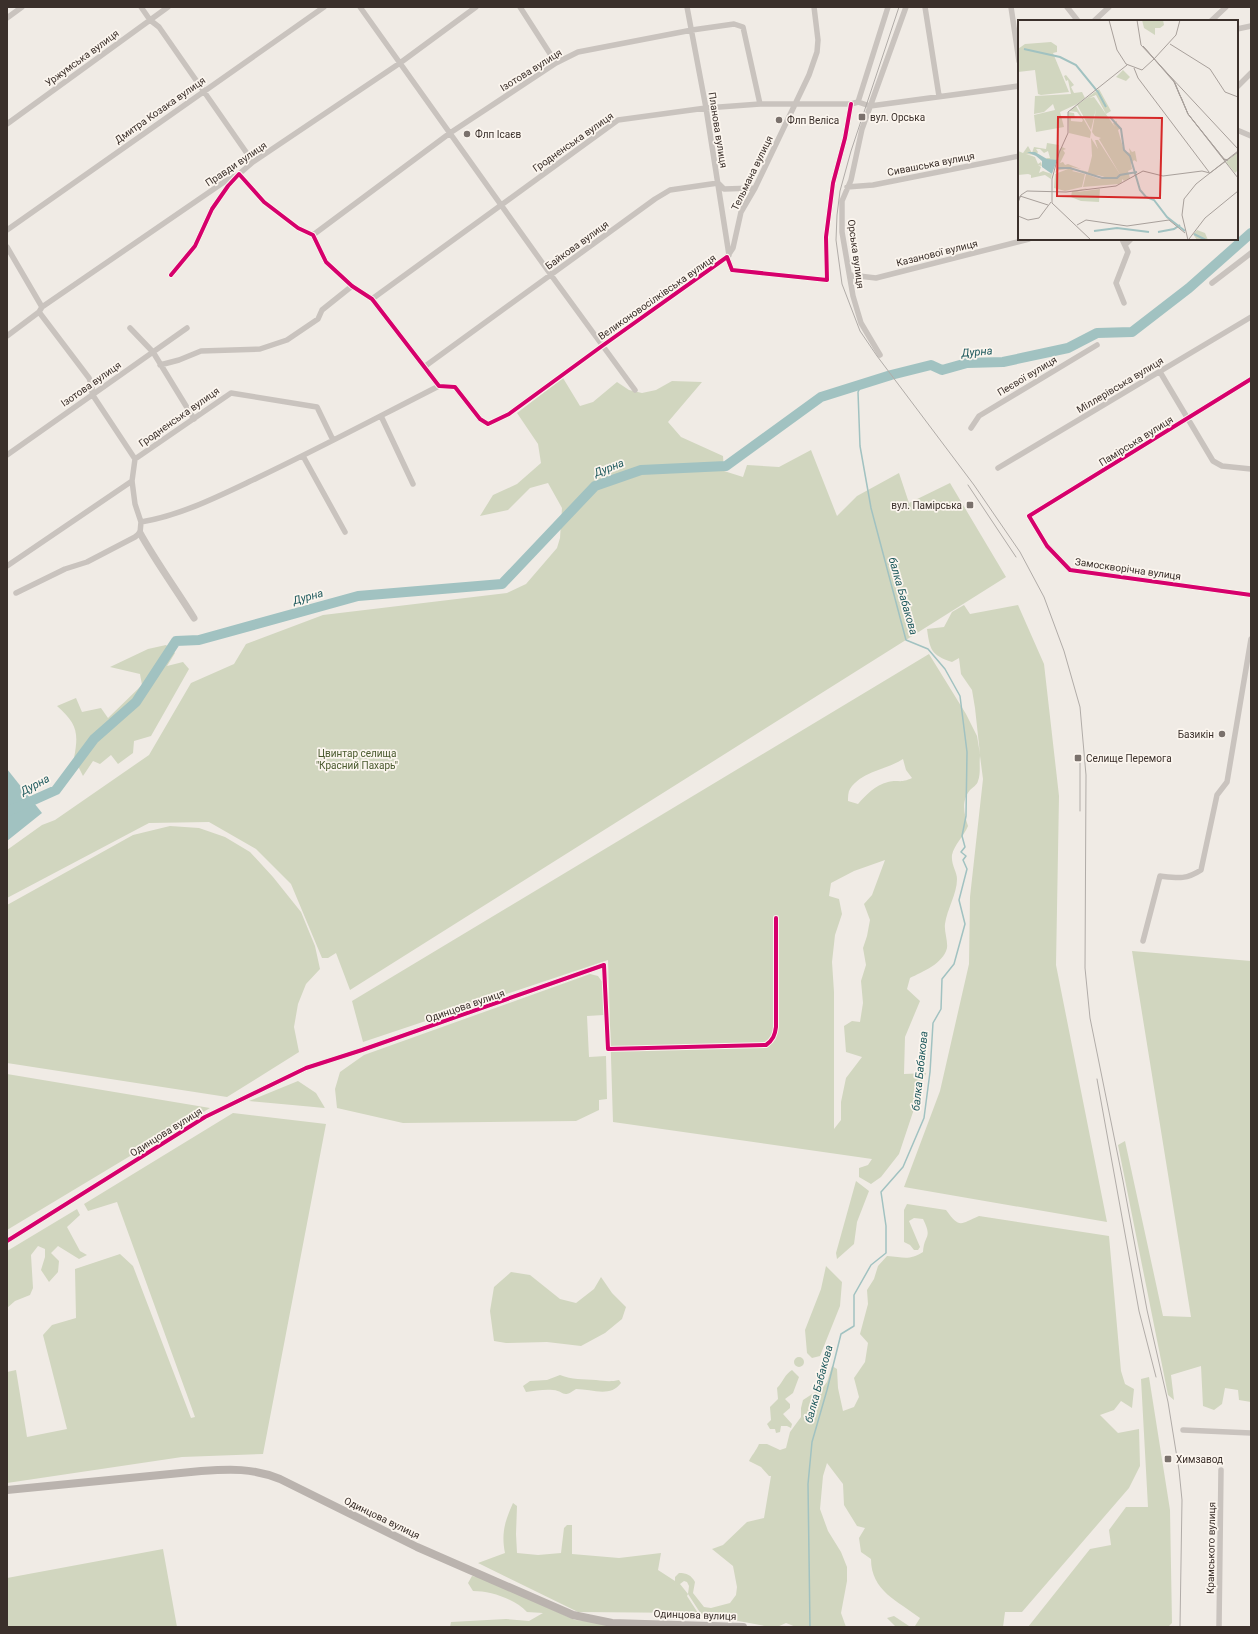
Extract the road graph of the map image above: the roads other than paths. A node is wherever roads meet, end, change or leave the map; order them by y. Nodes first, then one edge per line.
1 (22, 7) edge
2 (141, 7) edge
3 (168, 7) edge
4 (324, 7) edge
5 (360, 7) edge
6 (476, 7) edge
7 (520, 7) edge
8 (687, 7) edge
9 (814, 7) edge
10 (888, 7) edge
11 (906, 7) edge
12 (924, 7) edge
13 (1011, 7) edge
14 (1067, 7) edge
15 (1109, 7) edge
16 (1226, 7) edge
17 (7, 18) edge
18 (150, 20) junction
19 (1077, 20) edge
20 (1095, 20) edge
21 (1212, 20) edge
22 (1251, 26) edge
23 (1238, 29) edge
24 (692, 30) junction
25 (1018, 55) edge
26 (400, 63) junction
27 (556, 63) junction
28 (1251, 72) edge
29 (1018, 86) edge
30 (1238, 87) edge
31 (204, 90) junction
32 (939, 96) junction
33 (858, 102) junction
34 (760, 104) junction
35 (796, 104) junction
36 (851, 104) junction
37 (870, 106) junction
38 (706, 108) junction
39 (7, 124) edge
40 (1238, 130) edge
41 (450, 133) junction
42 (1251, 136) edge
43 (1018, 156) edge
44 (253, 162) junction
45 (239, 174) junction
46 (718, 183) junction
47 (847, 187) junction
48 (755, 188) junction
49 (501, 204) junction
50 (7, 230) edge
51 (313, 235) junction
52 (1024, 240) edge
53 (1123, 242) edge
54 (7, 246) edge
55 (1251, 253) edge
56 (728, 256) junction
57 (171, 275) dead end
58 (551, 275) junction
59 (850, 275) junction
60 (1212, 283) dead end
61 (352, 286) junction
62 (372, 299) junction
63 (1124, 303) dead end
64 (40, 309) junction
65 (1251, 316) edge
66 (130, 328) dead end
67 (187, 328) dead end
68 (7, 336) edge
69 (1097, 345) dead end
70 (602, 346) junction
71 (153, 352) junction
72 (880, 355) dead end
73 (160, 365) junction
74 (424, 367) junction
75 (1160, 372) junction
76 (1251, 379) edge
77 (439, 386) junction
78 (635, 390) dead end
79 (92, 394) junction
80 (381, 416) junction
81 (1188, 418) junction
82 (194, 419) junction
83 (971, 428) dead end
84 (333, 440) junction
85 (7, 455) edge
86 (303, 456) junction
87 (134, 459) junction
88 (998, 468) dead end
89 (1251, 469) edge
90 (132, 481) junction
91 (413, 484) dead end
92 (1029, 516) joint
93 (141, 522) junction
94 (345, 532) dead end
95 (140, 533) junction
96 (7, 566) edge
97 (16, 593) dead end
98 (1251, 595) edge
99 (194, 618) dead end
100 (1251, 639) edge
101 (776, 918) dead end
102 (1143, 941) dead end
103 (7, 1241) edge
104 (1183, 1430) dead end
105 (1251, 1433) edge
106 (1221, 1470) dead end
107 (7, 1490) edge
108 (743, 1627) edge
109 (1219, 1627) edge

1 - 17 street
2 - 18 street
3 - 18 street, Уржумська вулиця
4 - 31 street, Дмитра Козака вулиця
5 - 26 street
6 - 26 street, Правди вулиця
7 - 27 street
8 - 24 street, Планова вулиця
9 - 35 street, Тельмана вулиця
10 - 33 street
11 - 37 street, Орська вулиця
12 - 32 street
13 - 25 street
14 - 19 street
15 - 20 street
16 - 21 street
18 - 31 street
18 - 39 street, Уржумська вулиця
22 - 23 street
24 - 27 street, Ізотова вулиця
24 - 34 street, Ізотова вулиця
24 - 38 street, Планова вулиця
26 - 41 street
26 - 44 street, Правди вулиця
27 - 41 street, Ізотова вулиця
28 - 30 street
29 - 32 street
31 - 44 street
31 - 50 street, Дмитра Козака вулиця
32 - 37 street
33 - 36 street, Гродненська вулиця
33 - 37 street
34 - 35 street, Гродненська вулиця
34 - 38 street, Гродненська вулиця
35 - 36 street, Гродненська вулиця
35 - 48 street, Тельмана вулиця
36 - 56 street, Великоновосілківська вулиця
37 - 47 street, Орська вулиця
38 - 46 street, Планова вулиця
38 - 49 street, Гродненська вулиця
40 - 42 street
41 - 49 street
41 - 51 street, Ізотова вулиця
43 - 47 street, Сивашська вулиця
44 - 45 street, Правди вулиця
45 - 51 street
45 - 57 street
45 - 64 street, Правди вулиця
46 - 48 street, Байкова вулиця
46 - 56 street, Планова вулиця
46 - 58 street, Байкова вулиця
47 - 59 street, Орська вулиця
48 - 56 street, Тельмана вулиця
49 - 58 street
49 - 62 street, Гродненська вулиця
51 - 61 street
52 - 59 street, Казанової вулиця
53 - 63 street
54 - 64 street
55 - 60 street
56 - 70 street, Великоновосілківська вулиця
58 - 70 street
58 - 74 street, Байкова вулиця
59 - 72 street, Орська вулиця
61 - 62 street
61 - 73 street
62 - 74 street
64 - 68 street, Правди вулиця
64 - 79 street
65 - 75 street, Міллерівська вулиця
66 - 71 street
67 - 71 street, Ізотова вулиця
69 - 83 street, Пеєвої вулиця
70 - 77 street, Великоновосілківська вулиця
70 - 78 street
71 - 73 street
71 - 79 street, Ізотова вулиця
73 - 82 street
74 - 77 street
75 - 81 street
75 - 88 street, Міллерівська вулиця
76 - 81 street, Памірська вулиця
77 - 80 street
79 - 85 street, Ізотова вулиця
79 - 87 street
80 - 84 street
80 - 91 street
81 - 89 street
81 - 92 street, Памірська вулиця
82 - 84 street, Гродненська вулиця
82 - 87 street, Гродненська вулиця
84 - 86 street
86 - 93 street
86 - 94 street
87 - 90 street
90 - 93 street
90 - 96 street
92 - 98 street, Замоскворічна вулиця
93 - 95 street
95 - 97 street
95 - 99 street
100 - 102 street
101 - 103 street, Одинцова вулиця
104 - 105 street
106 - 109 street, Крамського вулиця
107 - 108 main road, Одинцова вулиця

